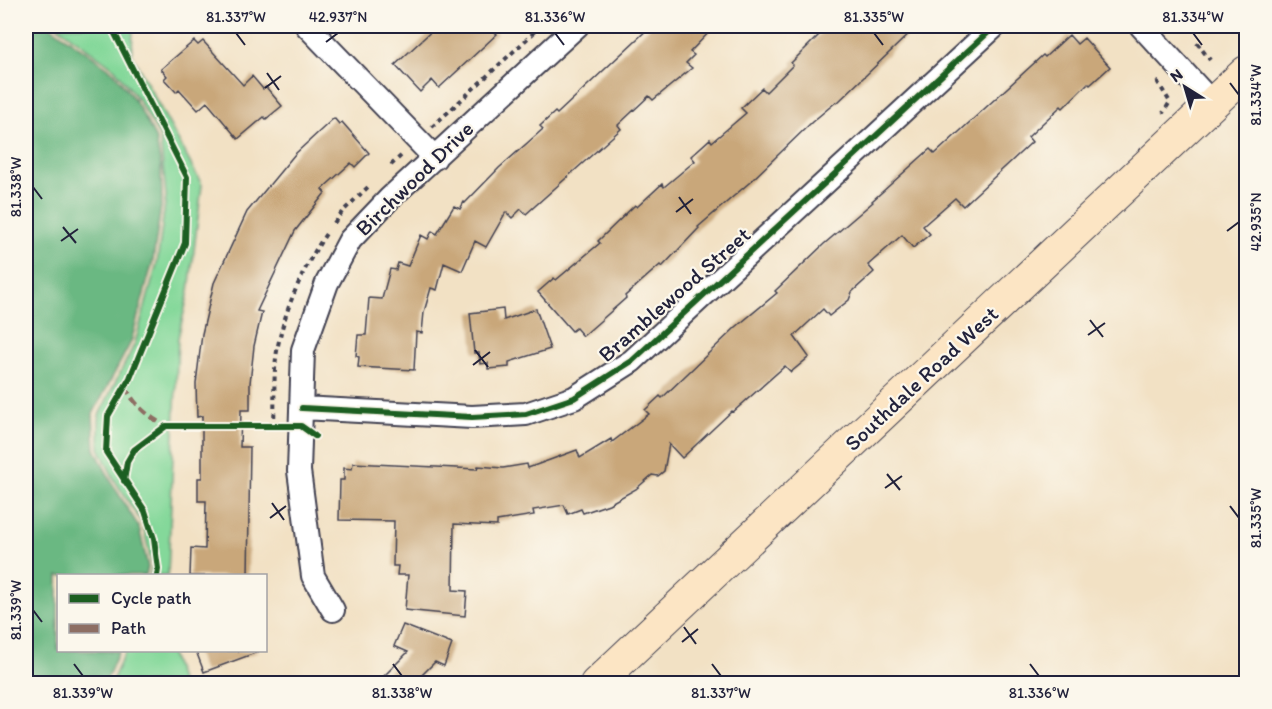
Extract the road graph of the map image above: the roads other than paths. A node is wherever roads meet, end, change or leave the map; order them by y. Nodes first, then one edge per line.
1 (307, 26) edge
2 (577, 26) edge
3 (995, 26) edge
4 (1141, 26) edge
5 (1246, 72) edge
6 (1213, 104) junction
7 (435, 158) junction
8 (302, 408) junction
9 (333, 610) dead end
10 (596, 684) edge

1 - 7 street
2 - 7 street, Birchwood Drive
3 - 8 street, Bramblewood Street
4 - 6 street
5 - 6 main road, Southdale Road West
6 - 10 main road, Southdale Road West
7 - 8 street, Birchwood Drive
8 - 9 street, Birchwood Drive

